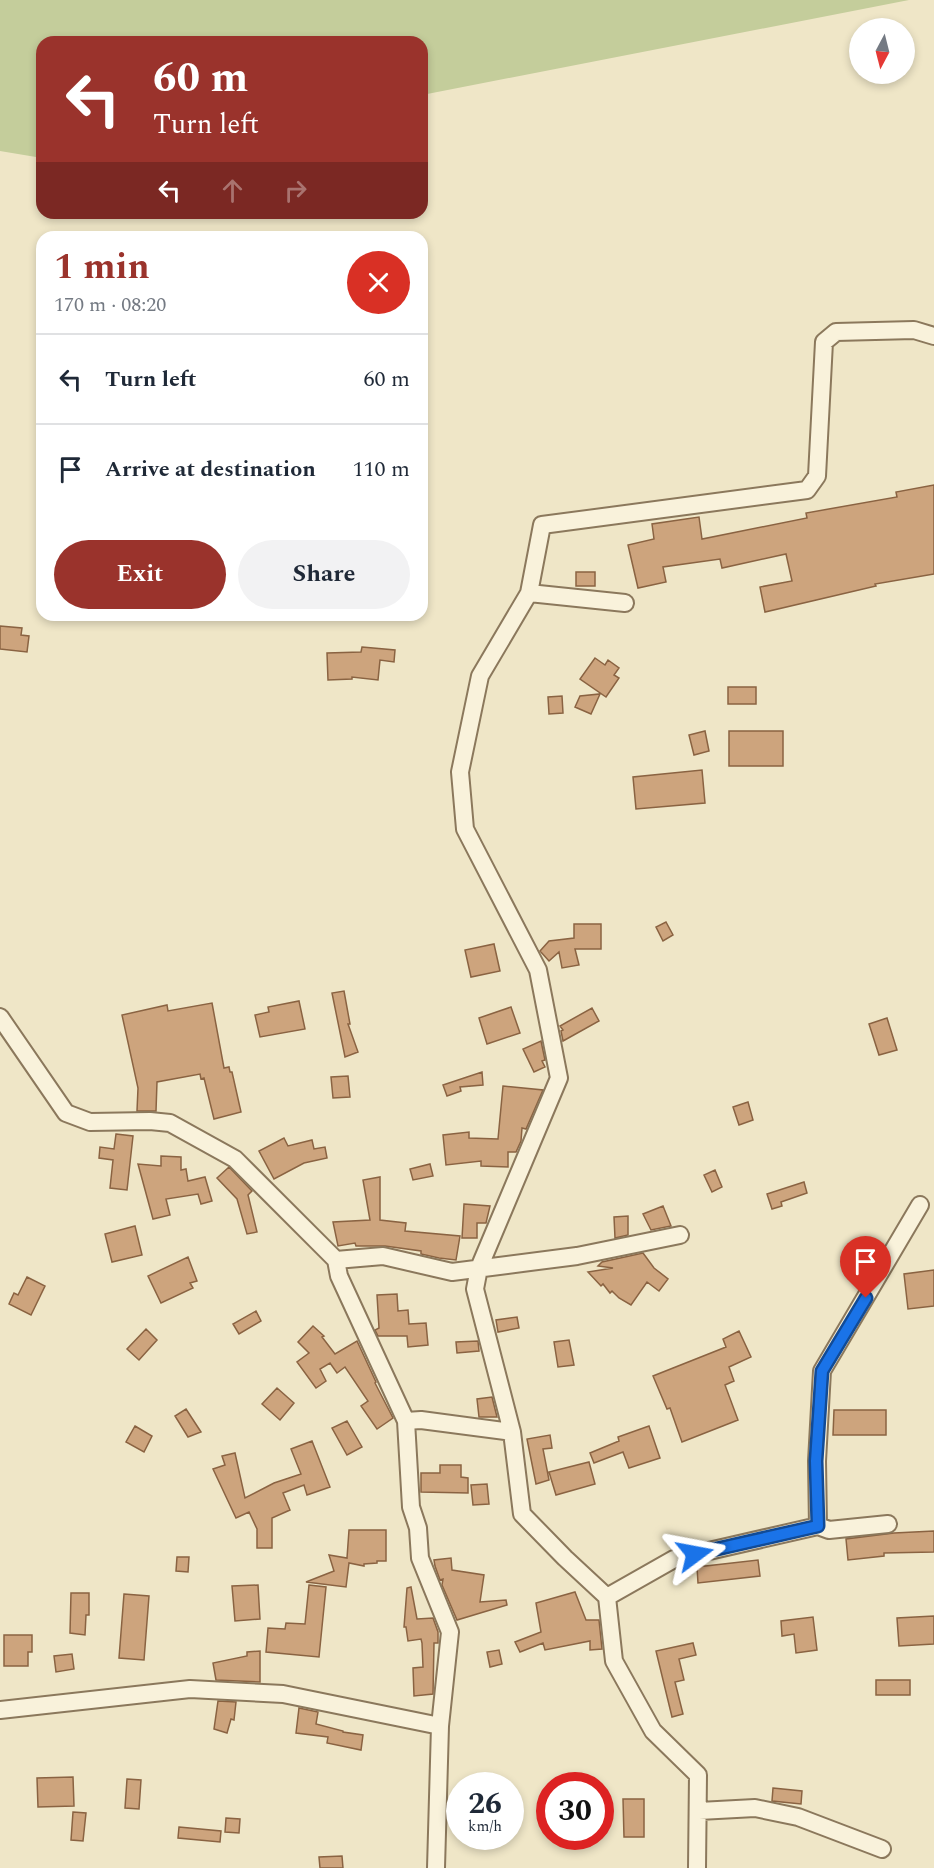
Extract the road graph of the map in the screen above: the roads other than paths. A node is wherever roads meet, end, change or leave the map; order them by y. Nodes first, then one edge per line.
1 (934, 336) edge
2 (529, 593) junction
3 (625, 603) dead end
4 (0, 1017) edge
5 (920, 1205) dead end
6 (680, 1235) dead end
7 (336, 1260) junction
8 (479, 1268) junction
9 (406, 1421) junction
10 (512, 1432) junction
11 (888, 1524) dead end
12 (818, 1526) junction
13 (607, 1597) junction
14 (0, 1710) edge
15 (440, 1726) junction
16 (699, 1810) junction
17 (882, 1849) dead end
18 (436, 1868) edge
19 (697, 1868) edge

1 - 2 street
2 - 3 street
2 - 8 street
4 - 7 street
5 - 12 street
6 - 8 street
7 - 8 street
7 - 9 street
8 - 10 street
9 - 10 street
9 - 15 street
10 - 13 street
11 - 12 street
12 - 13 street
13 - 16 street
14 - 15 street
15 - 18 street
16 - 17 street
16 - 19 street

